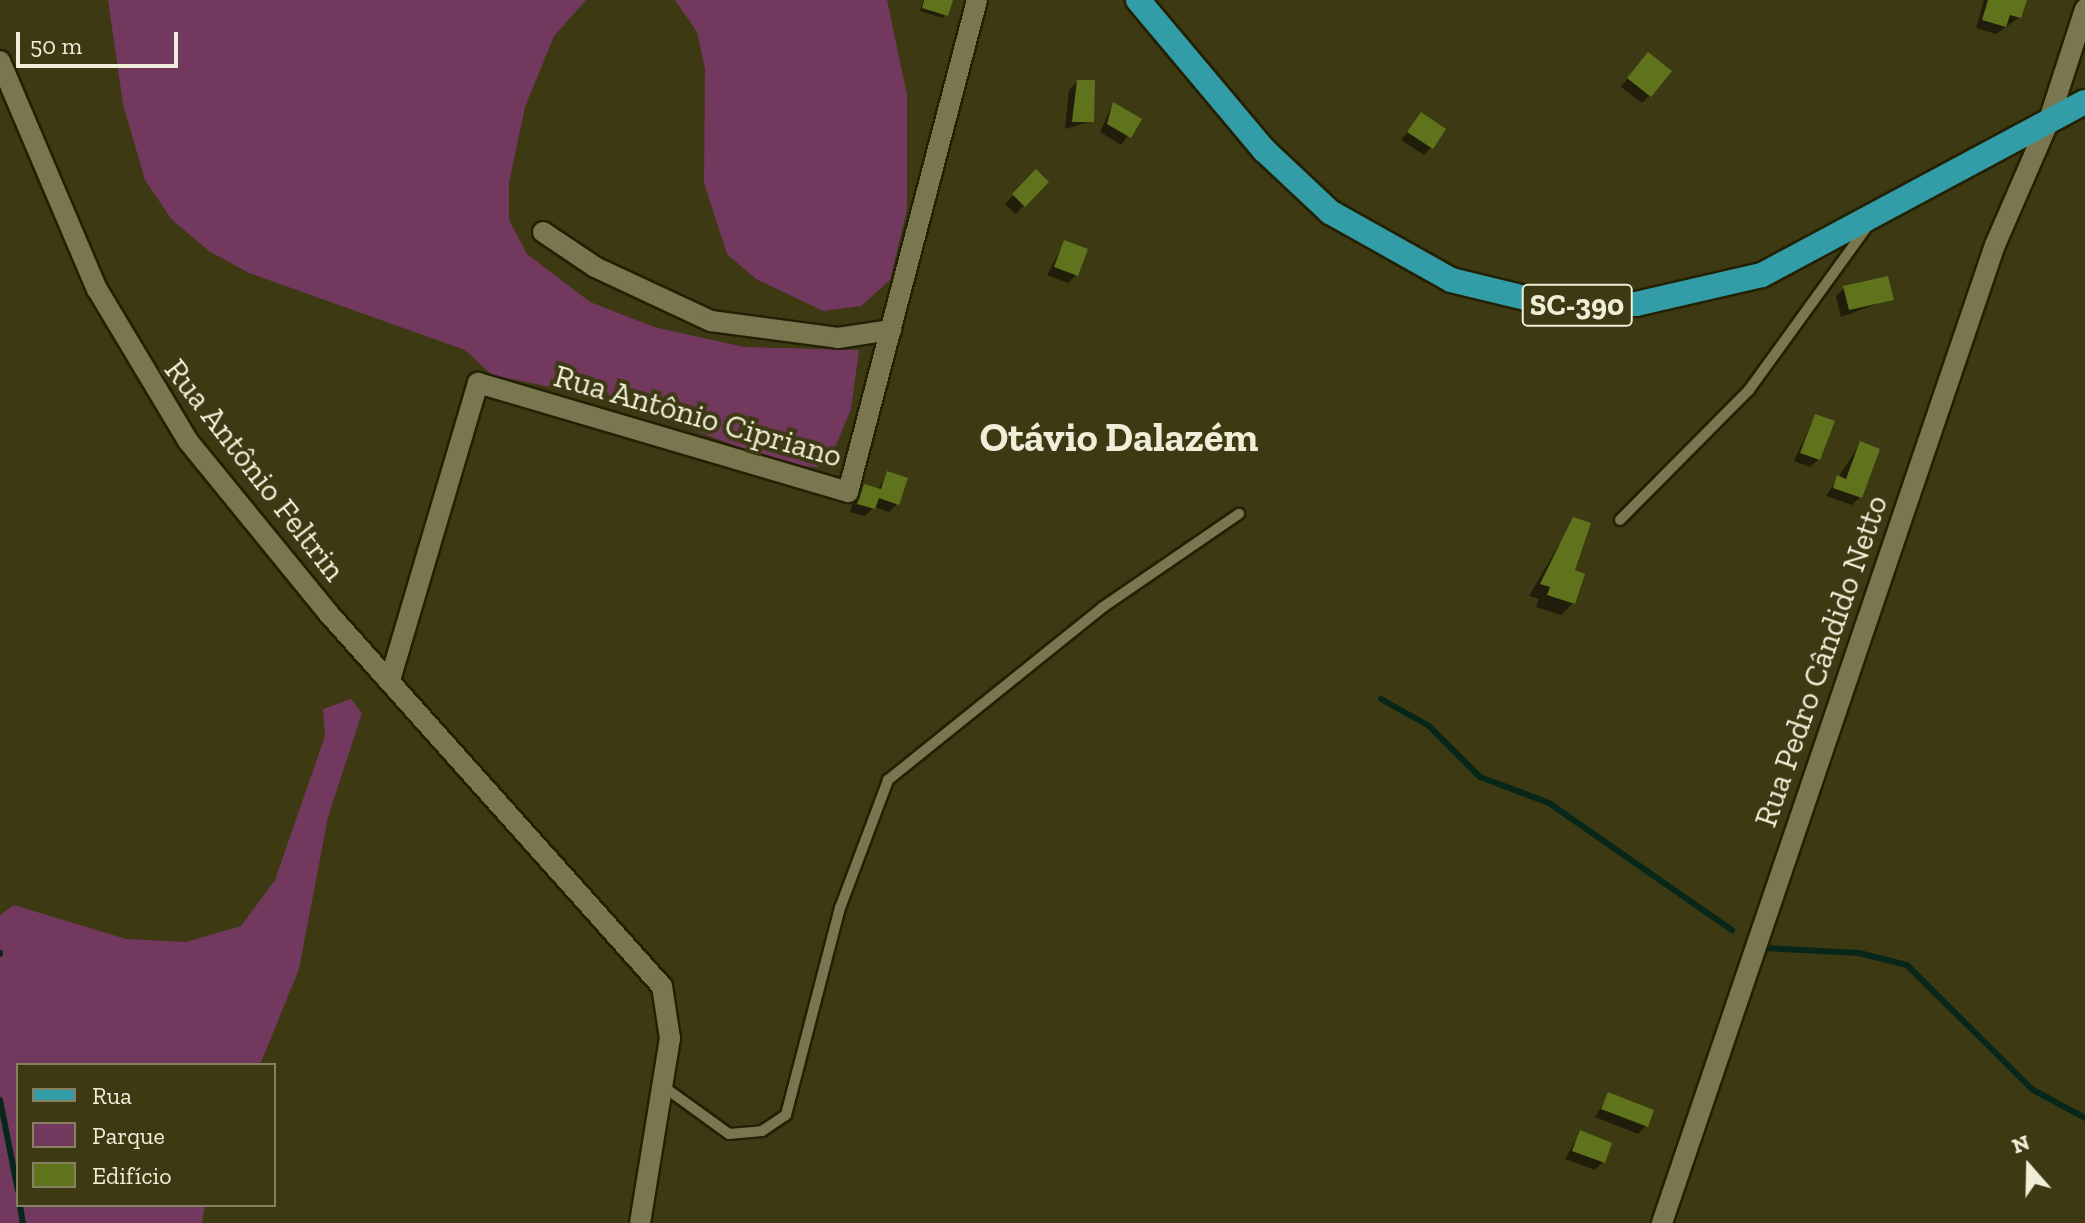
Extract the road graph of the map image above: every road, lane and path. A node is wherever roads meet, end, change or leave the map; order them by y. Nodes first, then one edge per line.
1 (977, 0) edge
2 (1138, 0) edge
3 (2085, 9) edge
4 (0, 61) edge
5 (2085, 102) edge
6 (2048, 123) junction
7 (1870, 222) junction
8 (543, 232) dead end
9 (891, 330) junction
10 (1239, 514) dead end
11 (1620, 520) dead end
12 (390, 680) junction
13 (664, 1087) junction
14 (640, 1223) edge
15 (1662, 1223) edge

1 - 9 street, Rua Antônio Cipriano
2 - 7 main road, SC-390
3 - 6 street, Rua Pedro Cândido Netto
4 - 12 street, Rua Antônio Feltrin
5 - 6 main road, SC-390
6 - 7 main road, SC-390
6 - 15 street, Rua Pedro Cândido Netto
7 - 11 lane
8 - 9 street
9 - 12 street, Rua Antônio Cipriano
10 - 13 lane
12 - 13 street, Rua Antônio Feltrin
13 - 14 street, Rua Antônio Feltrin

